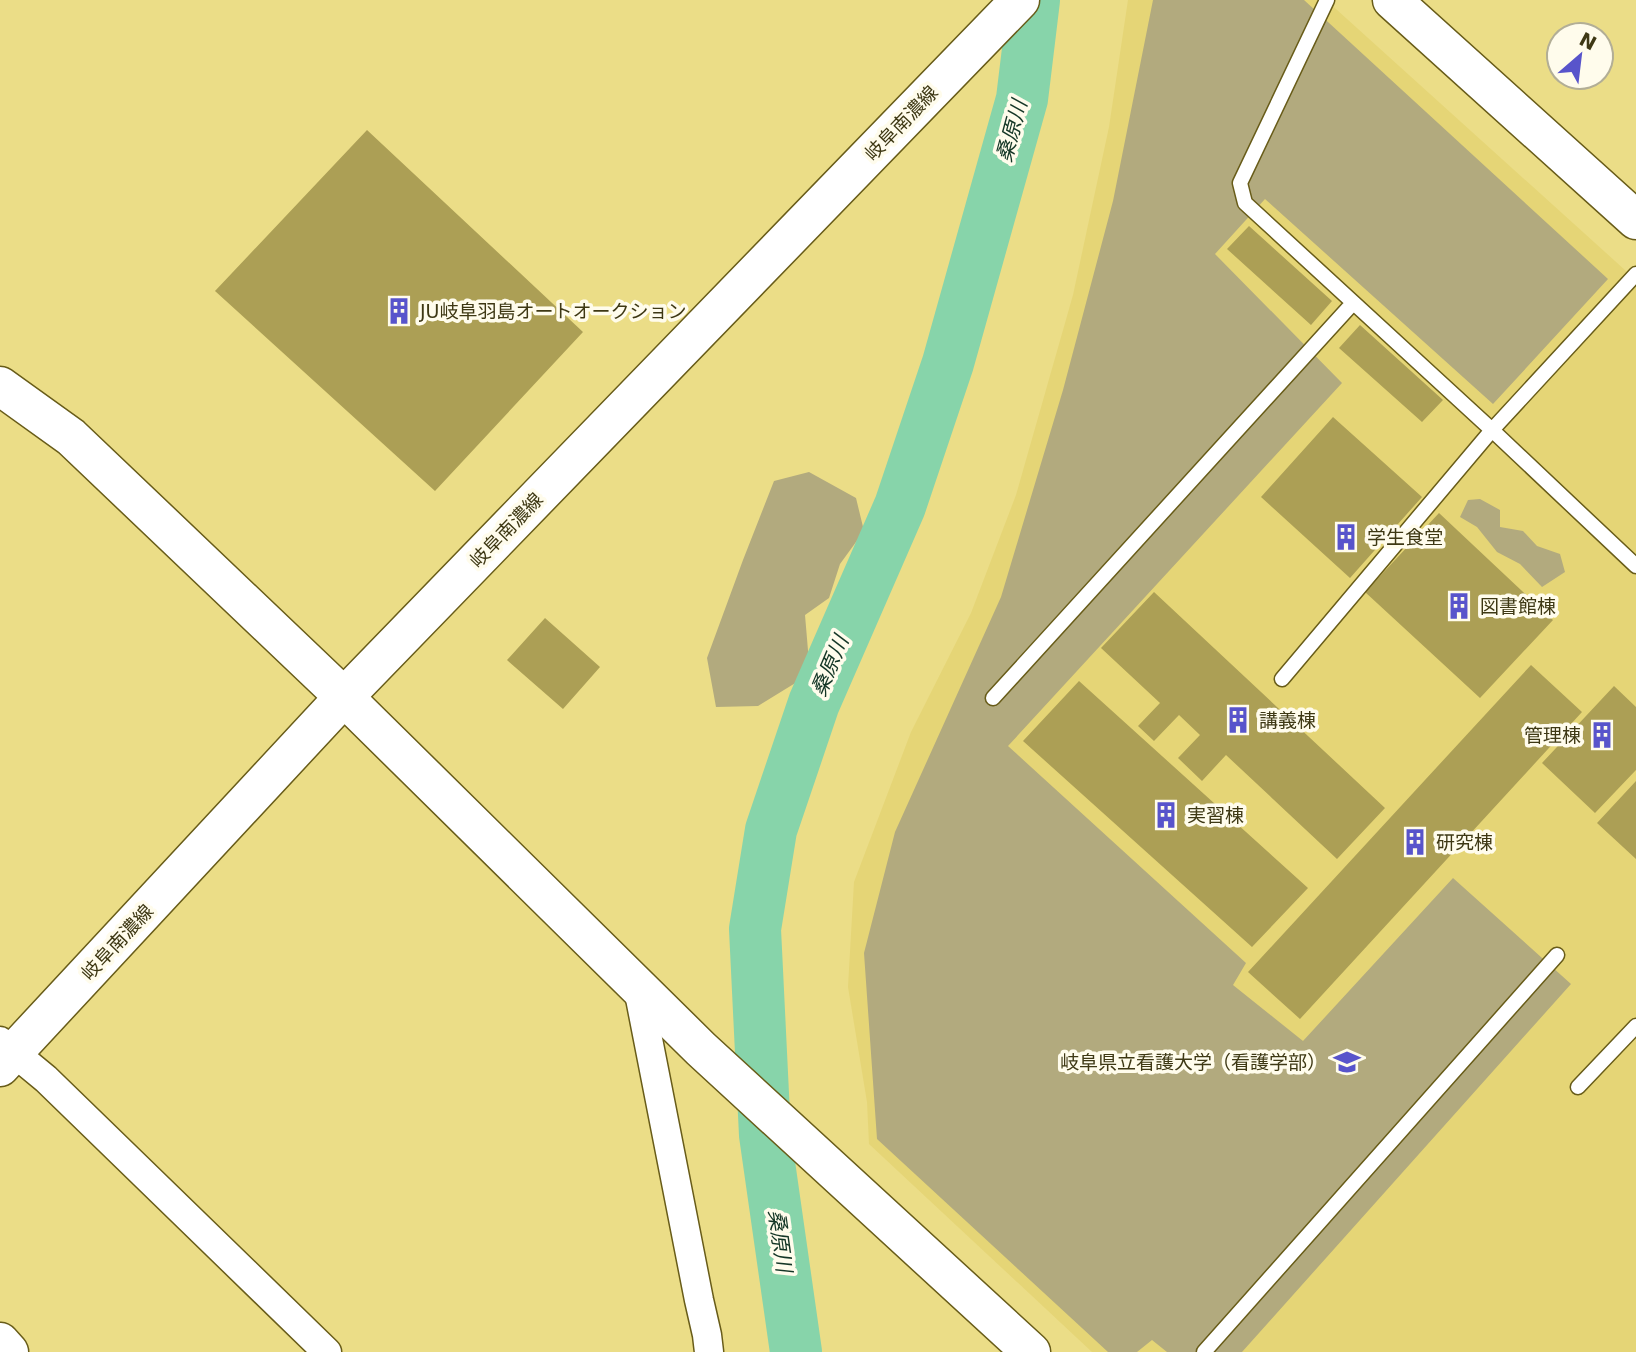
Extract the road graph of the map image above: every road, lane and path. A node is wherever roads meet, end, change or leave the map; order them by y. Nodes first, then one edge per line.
1 (1327, 0) edge
2 (1392, 0) edge
3 (1010, 10) edge
4 (1636, 220) edge
5 (1636, 274) edge
6 (1353, 303) junction
7 (0, 386) edge
8 (1492, 430) junction
9 (1636, 566) edge
10 (1282, 679) dead end
11 (344, 697) junction
12 (993, 698) dead end
13 (1557, 955) dead end
14 (638, 988) junction
15 (1636, 1026) edge
16 (5, 1053) edge
17 (1578, 1087) dead end
18 (0, 1342) edge
19 (9, 1352) edge
20 (327, 1352) edge
21 (709, 1352) edge
22 (1031, 1352) edge
23 (1204, 1352) edge

1 - 6 lane
2 - 4 street
3 - 11 street, 岐阜南濃線
5 - 8 lane
6 - 8 lane
6 - 12 lane
7 - 11 street
8 - 9 lane
8 - 10 lane
11 - 14 street
11 - 16 street, 岐阜南濃線
13 - 23 lane
14 - 21 street
14 - 22 street
15 - 17 lane
16 - 20 street
18 - 19 street

